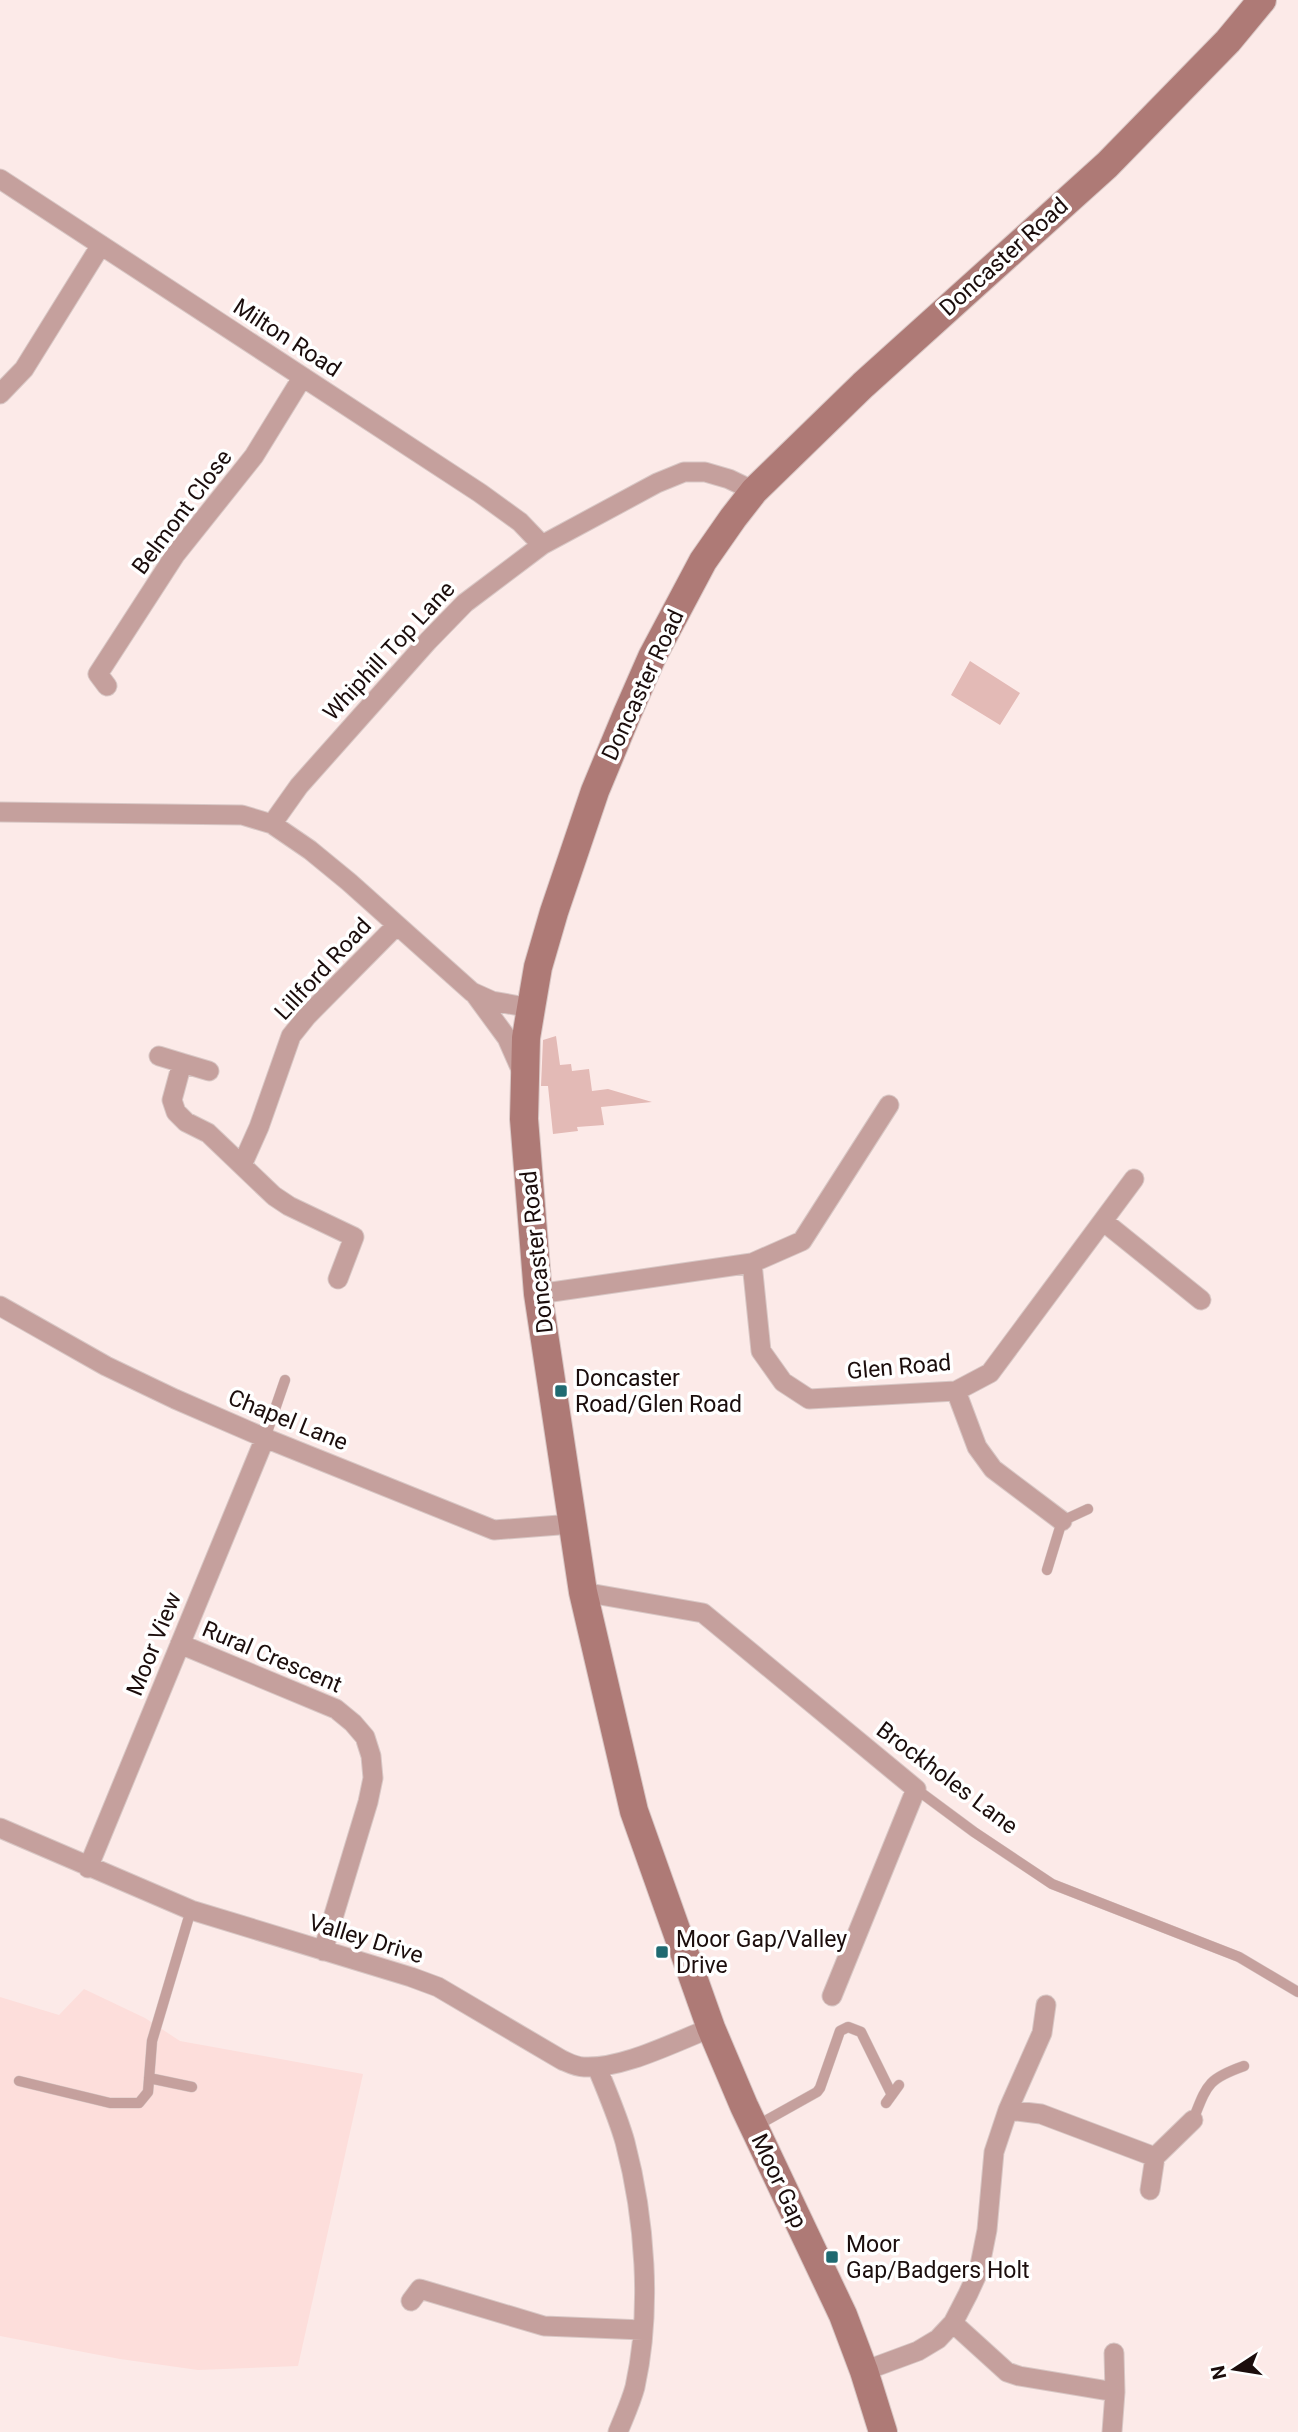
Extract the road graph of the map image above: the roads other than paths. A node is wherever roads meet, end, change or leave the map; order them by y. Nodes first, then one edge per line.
1 (1262, 0) edge
2 (0, 179) edge
3 (101, 245) junction
4 (302, 378) junction
5 (0, 394) edge
6 (754, 491) junction
7 (542, 545) junction
8 (97, 677) dead end
9 (0, 812) edge
10 (272, 824) junction
11 (397, 925) junction
12 (474, 992) junction
13 (531, 1007) junction
14 (159, 1056) dead end
15 (182, 1063) junction
16 (209, 1071) dead end
17 (524, 1076) junction
18 (890, 1105) dead end
19 (242, 1165) junction
20 (1134, 1179) dead end
21 (1103, 1221) junction
22 (752, 1263) junction
23 (338, 1279) dead end
24 (538, 1294) junction
25 (1201, 1300) dead end
26 (0, 1306) edge
27 (285, 1380) dead end
28 (956, 1391) junction
29 (265, 1438) junction
30 (1088, 1509) dead end
31 (1062, 1521) junction
32 (572, 1524) junction
33 (1047, 1570) dead end
34 (583, 1592) junction
35 (180, 1644) junction
36 (916, 1789) junction
37 (0, 1828) edge
38 (88, 1868) junction
39 (191, 1910) junction
40 (323, 1951) junction
41 (1298, 1992) edge
42 (832, 1996) dead end
43 (1046, 2005) dead end
44 (711, 2028) junction
45 (1244, 2066) dead end
46 (597, 2067) junction
47 (149, 2078) junction
48 (19, 2081) dead end
49 (899, 2085) dead end
50 (192, 2087) dead end
51 (1008, 2110) junction
52 (1193, 2120) joint
53 (754, 2127) junction
54 (1155, 2157) junction
55 (1150, 2190) dead end
56 (416, 2288) dead end
57 (953, 2323) junction
58 (642, 2330) junction
59 (1114, 2353) dead end
60 (864, 2371) junction
61 (1115, 2392) junction
62 (618, 2432) edge
63 (883, 2432) edge
64 (1112, 2432) edge

1 - 6 main road, Doncaster Road
2 - 3 street, Milton Road
3 - 4 street, Milton Road
3 - 5 street
4 - 7 street, Milton Road
4 - 8 street, Belmont Close
6 - 7 street, Whiphill Top Lane
6 - 13 main road, Doncaster Road
7 - 10 street, Whiphill Top Lane
9 - 10 street
10 - 11 street
11 - 12 street
11 - 19 street, Lillford Road
12 - 13 street
12 - 17 street
13 - 17 main road, Doncaster Road
14 - 15 street
15 - 16 street
15 - 19 street
17 - 24 main road, Doncaster Road
18 - 22 street
19 - 23 street
20 - 21 street, Glen Road
21 - 25 street
21 - 28 street, Glen Road
22 - 24 street
22 - 28 street, Glen Road
24 - 32 main road, Doncaster Road
26 - 29 street, Chapel Lane
27 - 29 lane
28 - 31 street
29 - 32 street, Chapel Lane
29 - 35 street, Moor View
30 - 31 lane
31 - 33 lane
32 - 34 main road, Doncaster Road
34 - 36 street, Brockholes Lane
34 - 44 main road, Moor Gap
35 - 38 street, Moor View
35 - 40 street, Rural Crescent
36 - 41 lane, Brockholes Lane
36 - 42 street
37 - 38 street, Valley Drive
38 - 39 street, Valley Drive
39 - 40 street, Valley Drive
39 - 47 lane
40 - 46 street, Valley Drive
43 - 51 street
44 - 46 street, Valley Drive
44 - 53 main road, Moor Gap
45 - 52 lane
46 - 58 street
47 - 48 lane
47 - 50 lane
49 - 53 lane
51 - 54 street
51 - 57 street
52 - 54 street
53 - 60 main road, Moor Gap
54 - 55 street
56 - 58 street
57 - 60 street
57 - 61 street
58 - 62 street
59 - 61 street
60 - 63 main road, Moor Gap
61 - 64 street

